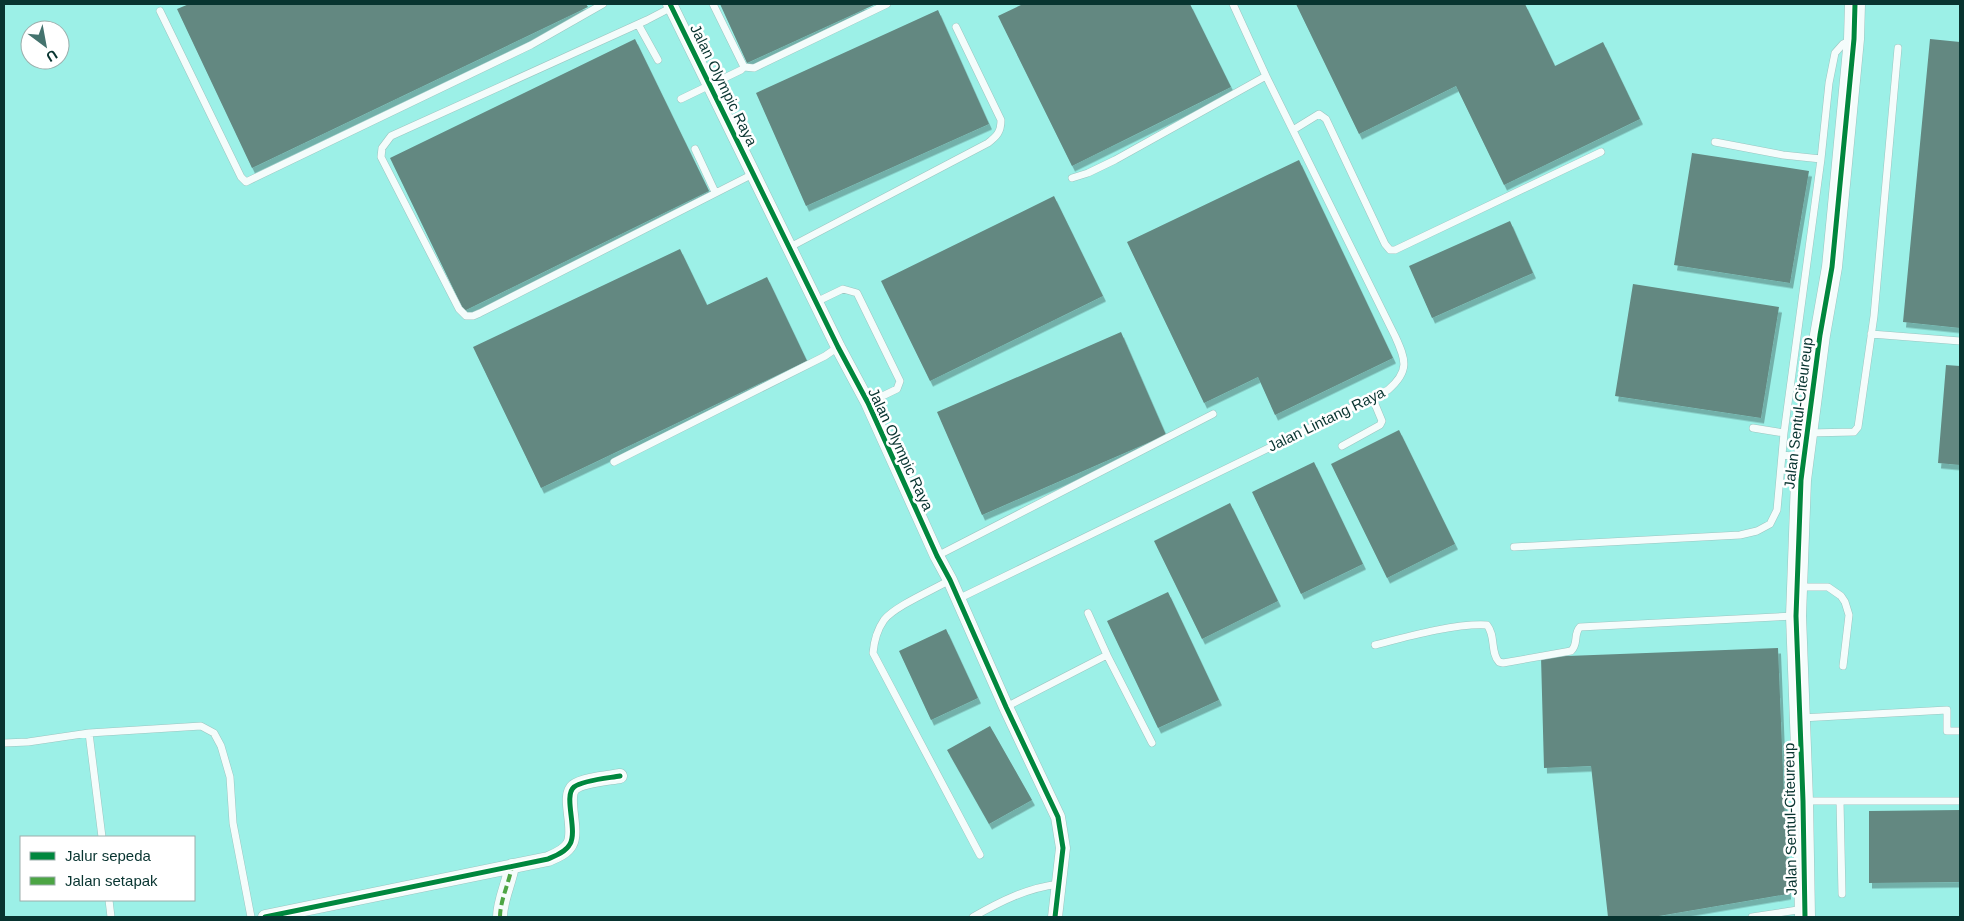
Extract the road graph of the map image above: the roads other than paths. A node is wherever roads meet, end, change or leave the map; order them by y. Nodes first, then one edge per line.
1 (603, 4) edge
2 (712, 4) edge
3 (887, 4) edge
4 (1233, 4) edge
5 (1855, 4) edge
6 (671, 5) edge
7 (160, 11) dead end
8 (638, 24) junction
9 (956, 27) dead end
10 (1854, 40) junction
11 (1898, 48) dead end
12 (658, 60) dead end
13 (744, 67) junction
14 (1266, 76) junction
15 (710, 84) junction
16 (680, 99) dead end
17 (1294, 130) junction
18 (1715, 142) dead end
19 (695, 149) dead end
20 (1601, 152) dead end
21 (1821, 159) junction
22 (753, 174) junction
23 (1072, 178) dead end
24 (715, 192) junction
25 (790, 248) junction
26 (816, 302) junction
27 (1871, 334) junction
28 (1960, 341) edge
29 (838, 347) junction
30 (1372, 397) junction
31 (868, 404) junction
32 (1213, 414) dead end
33 (1753, 428) dead end
34 (1784, 433) junction
35 (1806, 433) junction
36 (1342, 446) dead end
37 (1782, 455) junction
38 (1803, 457) junction
39 (614, 462) dead end
40 (1514, 548) dead end
41 (937, 556) junction
42 (950, 580) junction
43 (1797, 587) junction
44 (958, 599) junction
45 (1088, 613) dead end
46 (1796, 616) junction
47 (1375, 645) dead end
48 (1107, 655) junction
49 (1843, 666) dead end
50 (1006, 707) junction
51 (1800, 718) junction
52 (1960, 731) edge
53 (89, 733) junction
54 (4, 743) edge
55 (1152, 743) dead end
56 (620, 776) dead end
57 (1803, 800) junction
58 (1840, 801) junction
59 (1960, 801) edge
60 (102, 836) edge
61 (980, 855) dead end
62 (512, 866) junction
63 (1059, 884) junction
64 (1842, 894) dead end
65 (109, 901) edge
66 (1805, 913) edge
67 (111, 917) edge
68 (251, 917) edge
69 (265, 917) edge
70 (500, 917) edge
71 (973, 917) edge
72 (1055, 917) edge
73 (1752, 917) edge

1 - 7 lane
2 - 13 lane
3 - 13 lane
4 - 14 lane, Jalan Lintang Raya
5 - 10 street, Jalan Sentul-Citeureup
6 - 8 lane
6 - 15 street, Jalan Olympic Raya
8 - 12 lane
8 - 24 lane
9 - 25 lane
10 - 21 lane
10 - 35 street, Jalan Sentul-Citeureup
11 - 27 lane
13 - 15 lane
14 - 17 lane, Jalan Lintang Raya
14 - 23 lane
15 - 16 lane
15 - 22 street, Jalan Olympic Raya
17 - 20 lane
17 - 30 lane, Jalan Lintang Raya
18 - 21 lane
19 - 24 lane
21 - 34 lane
22 - 24 lane
22 - 25 street, Jalan Olympic Raya
25 - 26 street, Jalan Olympic Raya
26 - 29 street, Jalan Olympic Raya
26 - 31 lane
27 - 28 lane
27 - 35 lane
29 - 31 street, Jalan Olympic Raya
29 - 39 lane
30 - 36 lane
30 - 44 lane, Jalan Lintang Raya
31 - 41 street, Jalan Olympic Raya
32 - 41 lane
33 - 34 lane
34 - 37 lane
35 - 38 street, Jalan Sentul-Citeureup
37 - 38 lane
37 - 40 lane
38 - 43 street, Jalan Sentul-Citeureup
41 - 42 street, Jalan Olympic Raya
42 - 44 street, Jalan Olympic Raya
42 - 61 lane
43 - 46 street, Jalan Sentul-Citeureup
43 - 49 lane
44 - 50 street, Jalan Olympic Raya
45 - 48 lane
46 - 47 lane
46 - 51 street, Jalan Sentul-Citeureup
48 - 50 lane
48 - 55 lane
50 - 63 street, Jalan Olympic Raya
51 - 52 lane
51 - 57 street, Jalan Sentul-Citeureup
53 - 54 lane
53 - 60 lane
53 - 68 lane
56 - 62 street
57 - 58 lane
57 - 66 street, Jalan Sentul-Citeureup
58 - 59 lane
58 - 64 lane
62 - 69 street
62 - 70 street
63 - 71 lane
63 - 72 street, Jalan Olympic Raya
65 - 67 lane
66 - 73 lane

